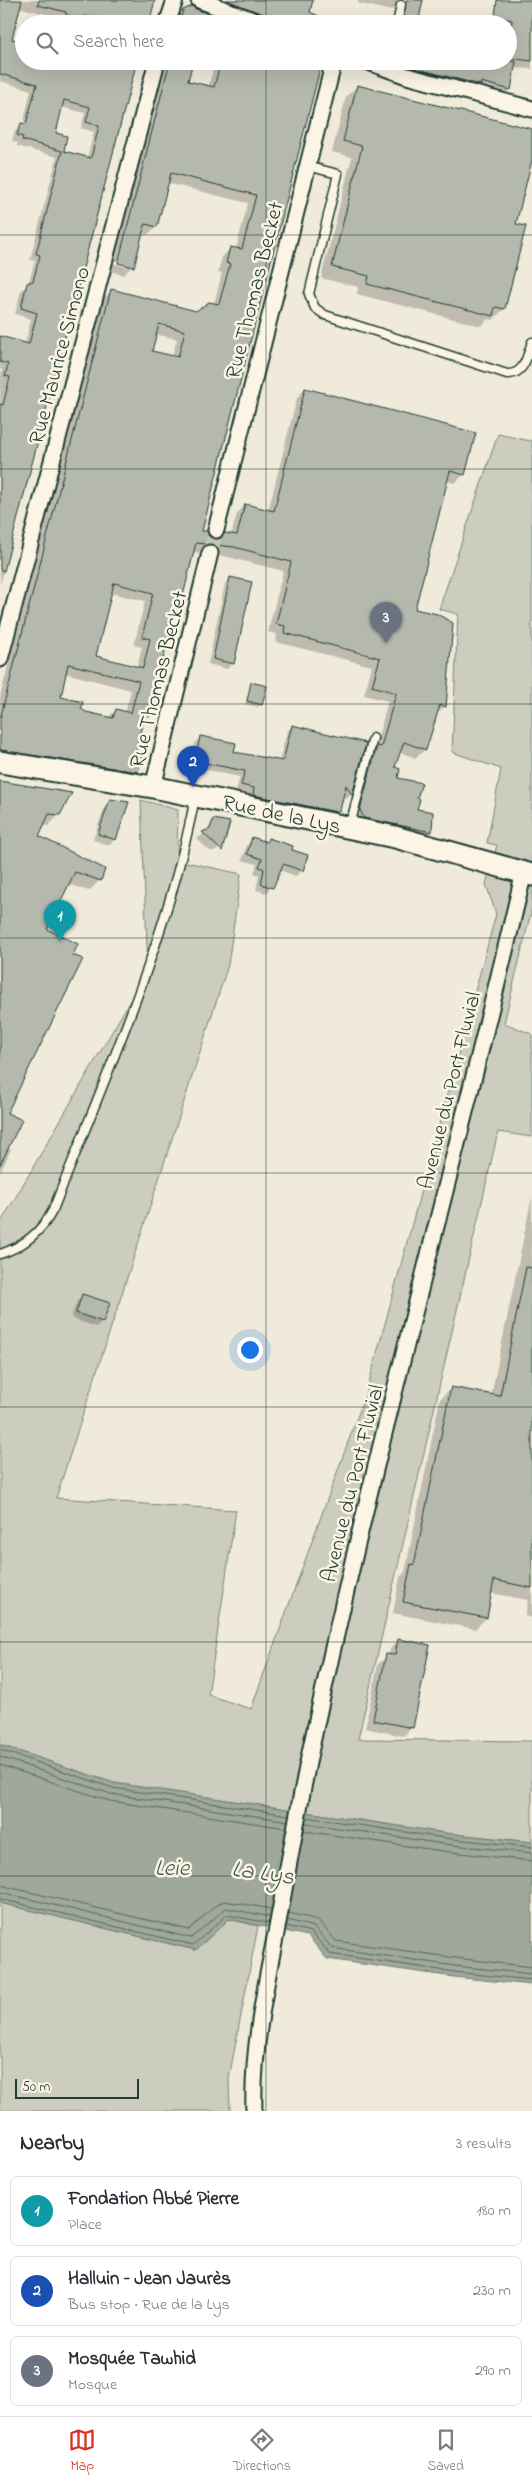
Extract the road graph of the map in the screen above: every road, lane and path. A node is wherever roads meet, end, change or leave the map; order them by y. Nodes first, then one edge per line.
1 (175, 0) edge
2 (199, 0) edge
3 (401, 4) dead end
4 (170, 15) edge
5 (239, 15) edge
6 (399, 15) edge
7 (155, 70) edge
8 (332, 70) edge
9 (405, 70) edge
10 (532, 109) edge
11 (307, 166) junction
12 (532, 342) edge
13 (216, 530) tunnel mouth
14 (210, 553) tunnel mouth
15 (0, 659) edge
16 (372, 738) dead end
17 (0, 762) edge
18 (153, 787) junction
19 (196, 796) junction
20 (349, 827) junction
21 (528, 873) edge
22 (0, 1254) edge
23 (254, 2111) edge

1 - 4 street
2 - 5 street
3 - 6 lane
7 - 15 street, Rue Maurice Simono
8 - 11 street, Rue Thomas Becket
9 - 10 street
11 - 12 lane
11 - 13 street, Rue Thomas Becket
14 - 18 street, Rue Thomas Becket
16 - 20 lane
17 - 18 main road, Rue de la Lys
18 - 19 main road, Rue de la Lys
19 - 20 main road, Rue de la Lys
19 - 22 lane
20 - 21 main road, Rue de la Lys
21 - 23 street, Avenue du Port Fluvial

